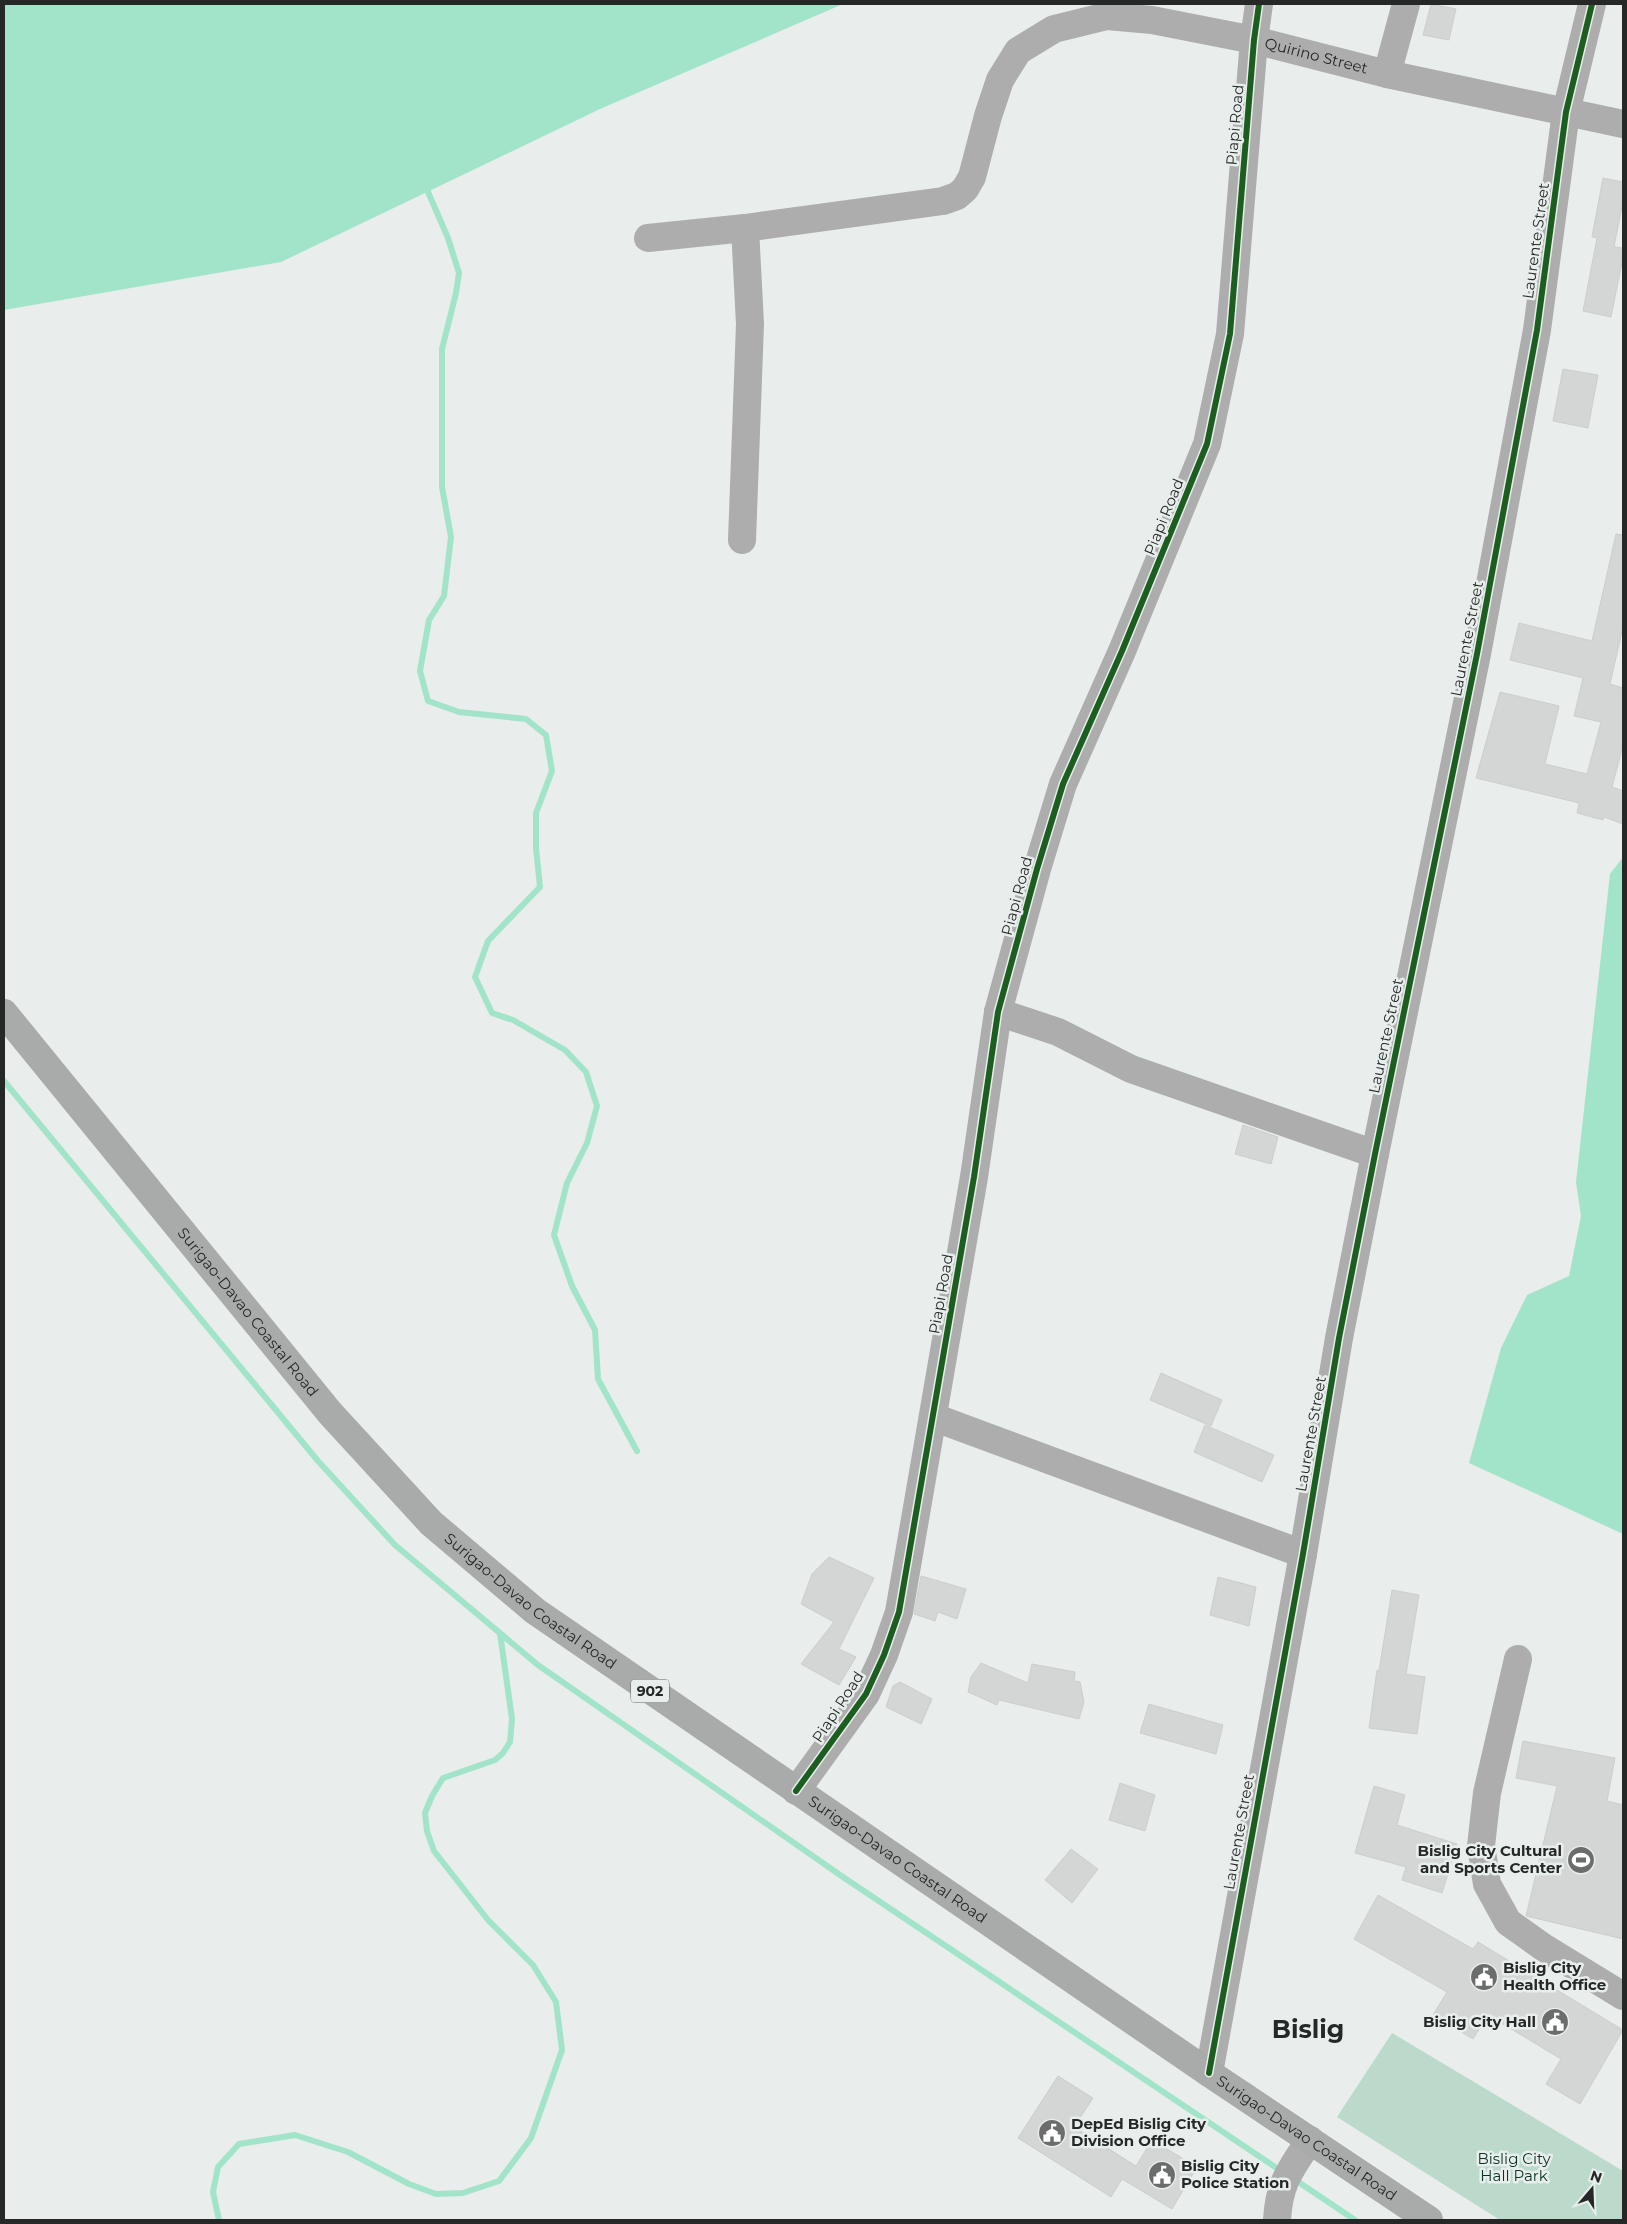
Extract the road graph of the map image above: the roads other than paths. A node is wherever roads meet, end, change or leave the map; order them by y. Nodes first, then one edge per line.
1 (1259, 4) edge
2 (1406, 4) edge
3 (1592, 4) edge
4 (1254, 40) junction
5 (1387, 74) junction
6 (1566, 112) junction
7 (1623, 124) edge
8 (745, 228) junction
9 (648, 238) dead end
10 (742, 540) dead end
11 (998, 1012) junction
12 (4, 1013) edge
13 (1375, 1154) junction
14 (933, 1417) junction
15 (1303, 1554) junction
16 (1518, 1659) dead end
17 (796, 1791) junction
18 (1623, 1996) edge
19 (1209, 2073) junction
20 (1310, 2140) junction
21 (1277, 2220) edge
22 (1429, 2220) edge

1 - 4 street, Piapi Road
2 - 5 street
3 - 6 street, Laurente Street
4 - 5 street, Quirino Street
4 - 8 street, Quirino Street
4 - 11 street, Piapi Road
5 - 6 street, Quirino Street
6 - 7 street, Quirino Street
6 - 13 street, Laurente Street
8 - 9 street, Quirino Street
8 - 10 street
11 - 13 street
11 - 14 street, Piapi Road
12 - 17 highway, Surigao-Davao Coastal Road / 902
13 - 15 street, Laurente Street
14 - 15 street
14 - 17 street, Piapi Road
15 - 19 street, Laurente Street
16 - 18 street
17 - 19 highway, Surigao-Davao Coastal Road / 902
19 - 20 highway, Surigao-Davao Coastal Road / 902
20 - 21 street
20 - 22 highway, Surigao-Davao Coastal Road / 902

